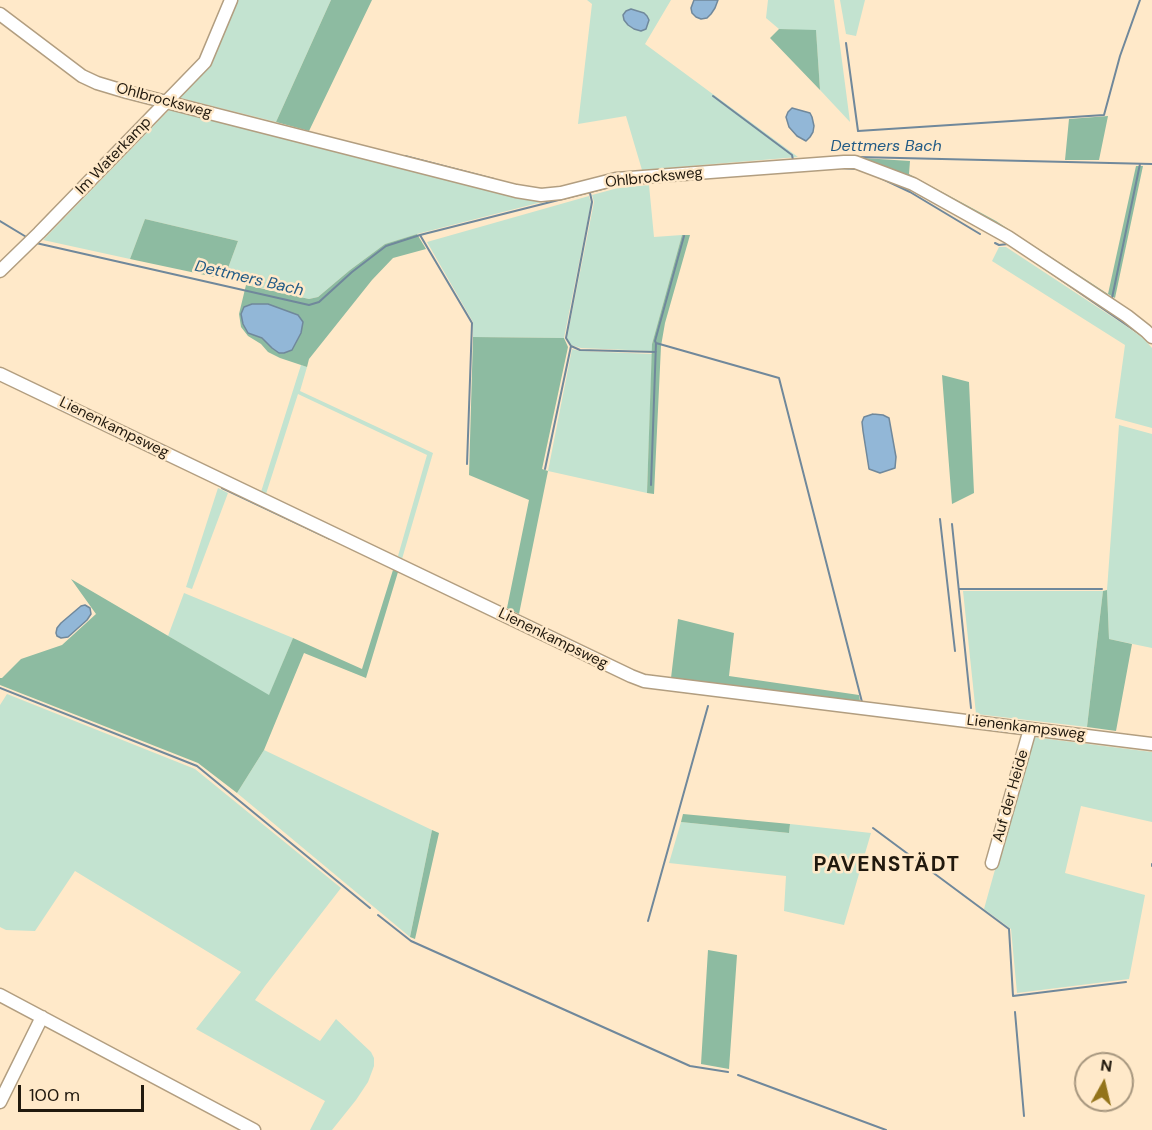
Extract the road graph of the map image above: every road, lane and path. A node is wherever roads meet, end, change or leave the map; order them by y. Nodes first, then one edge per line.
1 (231, 0) edge
2 (0, 14) edge
3 (167, 102) junction
4 (0, 271) edge
5 (1152, 338) edge
6 (0, 374) edge
7 (1030, 729) junction
8 (1152, 744) edge
9 (992, 863) dead end
10 (0, 995) edge
11 (42, 1017) junction
12 (0, 1102) edge
13 (254, 1130) edge

1 - 3 street, Im Waterkamp
2 - 3 street, Ohlbrocksweg
3 - 4 street, Im Waterkamp
3 - 5 street, Ohlbrocksweg
6 - 7 street, Lienenkampsweg
7 - 8 street, Lienenkampsweg
7 - 9 street, Auf der Heide
10 - 11 street
11 - 12 street
11 - 13 street

